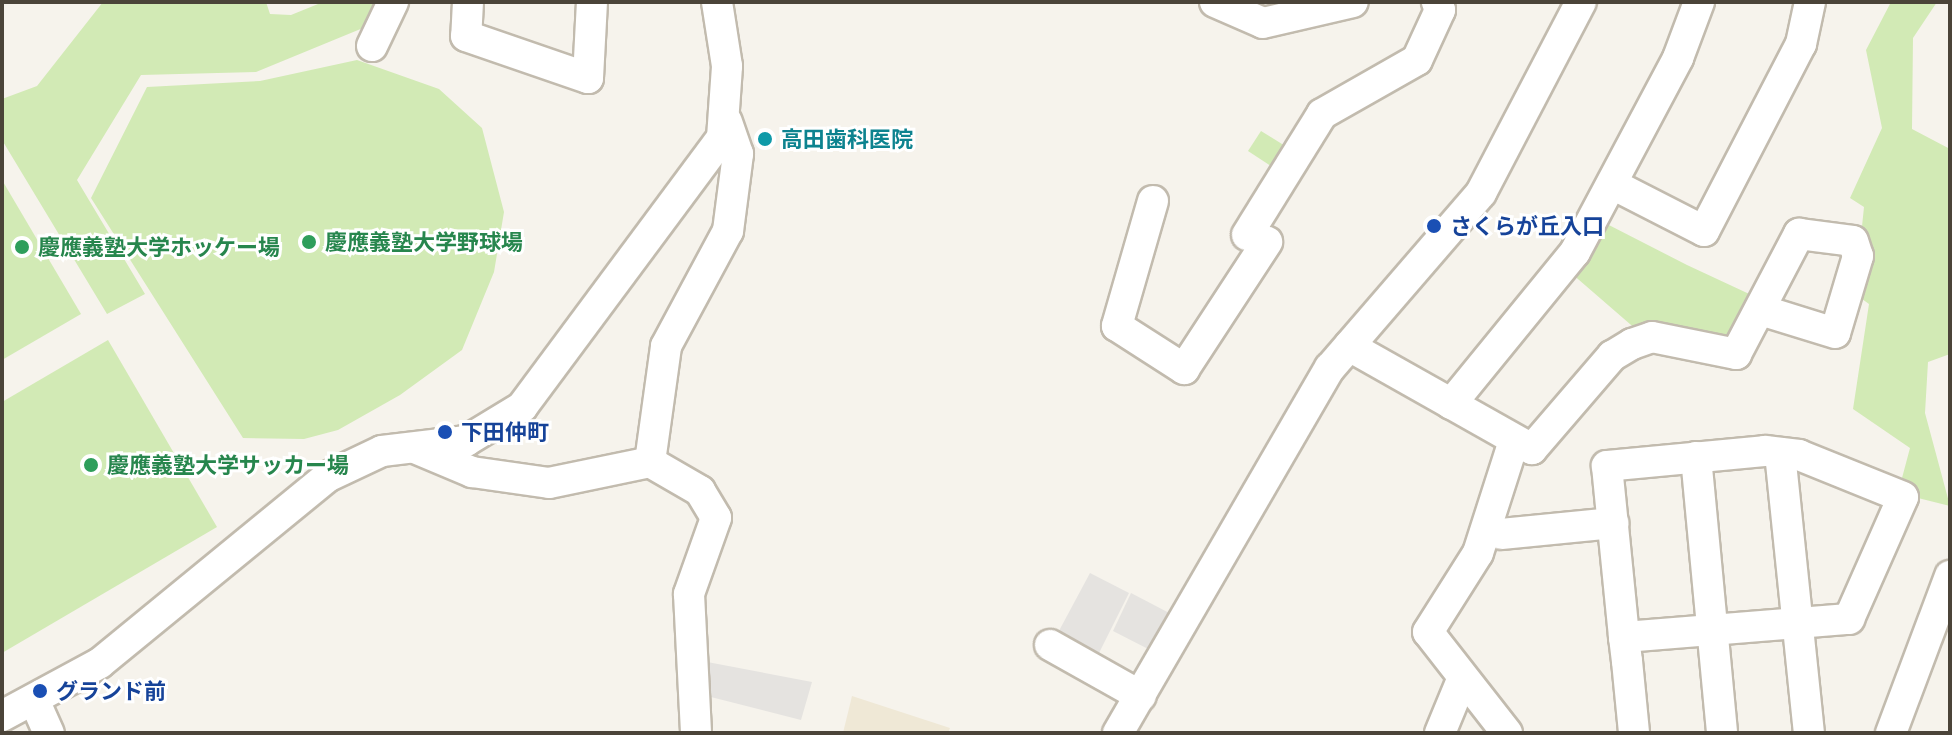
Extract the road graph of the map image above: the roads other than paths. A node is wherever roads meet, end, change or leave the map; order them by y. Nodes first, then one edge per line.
1 (393, 2) edge
2 (468, 2) edge
3 (592, 2) edge
4 (717, 2) edge
5 (1215, 2) edge
6 (1353, 2) edge
7 (1437, 2) edge
8 (1581, 2) edge
9 (1699, 2) edge
10 (1810, 2) edge
11 (372, 46) dead end
12 (727, 122) junction
13 (1614, 185) junction
14 (1153, 201) dead end
15 (1764, 311) dead end
16 (1349, 346) junction
17 (1451, 404) junction
18 (1513, 444) junction
19 (417, 449) junction
20 (1780, 453) junction
21 (1696, 457) junction
22 (650, 462) junction
23 (1613, 523) junction
24 (1501, 534) dead end
25 (1950, 576) edge
26 (1798, 619) junction
27 (1712, 631) junction
28 (1624, 637) junction
29 (1050, 645) dead end
30 (1462, 680) junction
31 (1141, 696) junction
32 (35, 702) junction
33 (2, 716) edge
34 (49, 733) edge
35 (696, 733) edge
36 (1118, 733) edge
37 (1440, 733) edge
38 (1507, 733) edge
39 (1634, 733) edge
40 (1722, 733) edge
41 (1809, 733) edge
42 (1891, 733) edge

1 - 11 street
2 - 3 street
4 - 12 street
5 - 6 street
7 - 14 street
8 - 16 street
9 - 13 street
10 - 13 street
12 - 19 street
12 - 22 street
13 - 17 street
15 - 18 street
16 - 17 street
16 - 31 street
17 - 18 street
18 - 30 street
19 - 22 street
19 - 32 street
20 - 21 street
20 - 26 street
20 - 26 street
21 - 23 street
21 - 27 street
22 - 35 street
23 - 24 street
23 - 28 street
25 - 42 street
26 - 27 street
26 - 41 street
27 - 28 street
27 - 40 street
28 - 39 street
29 - 31 street
30 - 37 street
30 - 38 street
31 - 36 street
32 - 33 street
32 - 34 street

